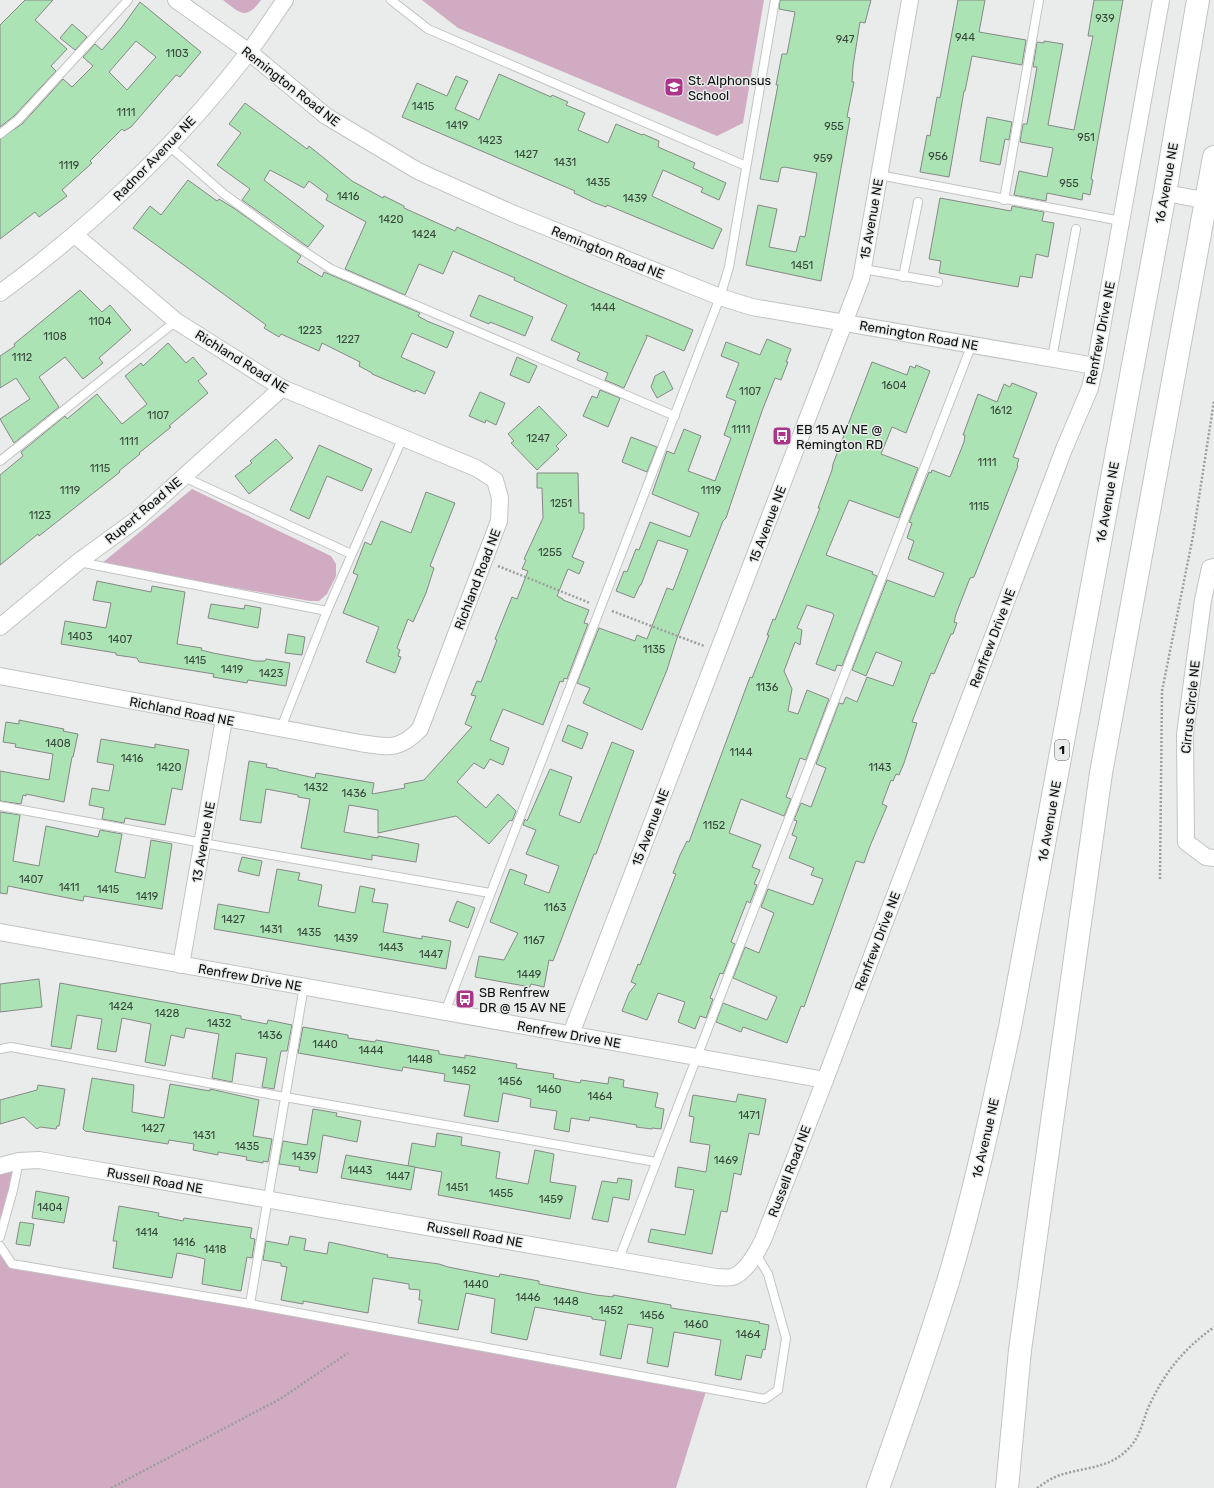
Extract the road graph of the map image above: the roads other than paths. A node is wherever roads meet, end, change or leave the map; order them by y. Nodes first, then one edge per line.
1 (128, 0) edge
2 (176, 0) edge
3 (285, 0) edge
4 (391, 0) edge
5 (775, 0) edge
6 (910, 0) edge
7 (1039, 0) edge
8 (1161, 0) edge
9 (1198, 0) edge
10 (249, 52) junction
11 (0, 134) edge
12 (168, 145) junction
13 (1214, 157) edge
14 (746, 166) junction
15 (879, 175) junction
16 (1165, 193) junction
17 (1004, 200) junction
18 (1210, 201) edge
19 (918, 202) dead end
20 (1121, 221) junction
21 (1076, 229) dead end
22 (75, 235) junction
23 (863, 270) junction
24 (903, 277) junction
25 (938, 282) dead end
26 (0, 293) edge
27 (720, 297) junction
28 (176, 321) junction
29 (844, 322) junction
30 (972, 344) junction
31 (1052, 358) junction
32 (1096, 366) junction
33 (282, 388) junction
34 (675, 416) junction
35 (403, 437) junction
36 (0, 461) edge
37 (184, 477) junction
38 (351, 554) junction
39 (78, 562) junction
40 (1214, 567) edge
41 (327, 611) junction
42 (0, 627) edge
43 (0, 676) edge
44 (224, 719) junction
45 (282, 728) junction
46 (0, 806) edge
47 (203, 843) junction
48 (1214, 858) edge
49 (490, 893) junction
50 (0, 932) edge
51 (181, 965) junction
52 (304, 986) junction
53 (445, 1012) junction
54 (571, 1034) junction
55 (0, 1049) edge
56 (695, 1058) junction
57 (825, 1080) junction
58 (285, 1097) junction
59 (19, 1161) junction
60 (656, 1162) junction
61 (0, 1166) edge
62 (267, 1199) junction
63 (0, 1237) edge
64 (0, 1246) edge
65 (756, 1254) junction
66 (619, 1259) junction
67 (250, 1304) junction
68 (878, 1488) edge
69 (1007, 1488) edge

1 - 11 lane
2 - 10 street, Remington Road NE
3 - 10 street, Radnor Avenue NE
4 - 14 lane
5 - 14 lane
6 - 15 street, 15 Avenue NE
7 - 17 lane
8 - 20 street, Renfrew Drive NE
9 - 16 highway, 16 Avenue NE / 1
10 - 12 street, Radnor Avenue NE
10 - 27 street, Remington Road NE
12 - 22 street, Radnor Avenue NE
12 - 34 lane
13 - 18 highway
14 - 27 lane
15 - 17 lane
15 - 23 street, 15 Avenue NE
16 - 18 street
16 - 68 highway, 16 Avenue NE / 1
17 - 20 lane
18 - 69 highway
19 - 24 lane
20 - 32 street, Renfrew Drive NE
21 - 31 lane
22 - 26 street, Radnor Avenue NE
22 - 28 street, Richland Road NE
23 - 24 lane
23 - 29 street, 15 Avenue NE
24 - 25 lane
27 - 29 street, Remington Road NE
27 - 34 lane
28 - 33 street, Richland Road NE
28 - 36 lane
29 - 30 street, Remington Road NE
29 - 54 street, 15 Avenue NE
30 - 31 street, Remington Road NE
30 - 56 lane
31 - 32 street, Remington Road NE
32 - 57 street, Renfrew Drive NE
33 - 35 street, Richland Road NE
33 - 37 street, Rupert Road NE
34 - 49 lane
35 - 38 lane
35 - 45 street, Richland Road NE
37 - 38 lane
37 - 39 street, Rupert Road NE
38 - 41 lane
39 - 41 lane
39 - 42 street, Rupert Road NE
40 - 48 street, Cirrus Circle NE
41 - 45 lane
43 - 44 street, Richland Road NE
44 - 45 street, Richland Road NE
44 - 47 street, 13 Avenue NE
46 - 47 lane
47 - 49 lane
47 - 51 street, 13 Avenue NE
49 - 53 lane
50 - 51 street, Renfrew Drive NE
51 - 52 street, Renfrew Drive NE
52 - 53 street, Renfrew Drive NE
52 - 58 lane
53 - 54 street, Renfrew Drive NE
54 - 56 street, Renfrew Drive NE
55 - 58 lane
56 - 57 street, Renfrew Drive NE
56 - 60 lane
57 - 65 street, Russell Road NE
58 - 60 lane
58 - 62 lane
59 - 61 street, Russell Road NE
59 - 62 street, Russell Road NE
59 - 63 lane
60 - 66 lane
62 - 66 street, Russell Road NE
62 - 67 lane
64 - 67 lane
65 - 66 street, Russell Road NE
65 - 67 lane

